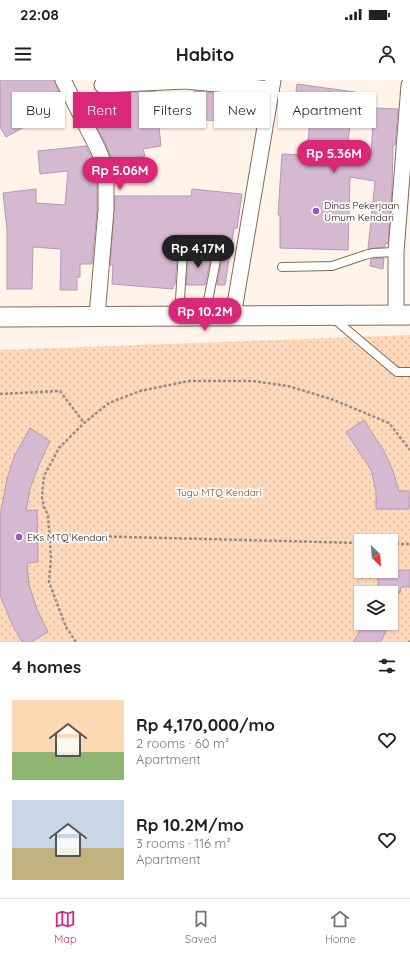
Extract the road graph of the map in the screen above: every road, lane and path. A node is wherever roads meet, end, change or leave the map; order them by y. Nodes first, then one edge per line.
1 (63, 80) edge
2 (272, 84) edge
3 (102, 85) dead end
4 (409, 85) dead end
5 (396, 252) junction
6 (282, 267) dead end
7 (403, 314) edge
8 (329, 315) junction
9 (98, 316) junction
10 (179, 316) junction
11 (205, 316) junction
12 (233, 316) junction
13 (0, 317) edge
14 (410, 372) edge
15 (0, 394) edge
16 (84, 423) junction
17 (410, 450) edge
18 (49, 535) junction
19 (354, 543) edge
20 (398, 544) edge
21 (410, 544) edge
22 (76, 642) edge

1 - 9 street
2 - 3 street
2 - 12 street
4 - 5 street
5 - 6 lane
5 - 7 street
7 - 8 street
8 - 12 street
8 - 14 lane
9 - 10 street
9 - 13 street
10 - 11 street
10 - 11 lane
11 - 12 street
15 - 16 path
16 - 17 path
16 - 18 path
18 - 19 path
18 - 22 path
20 - 21 path

